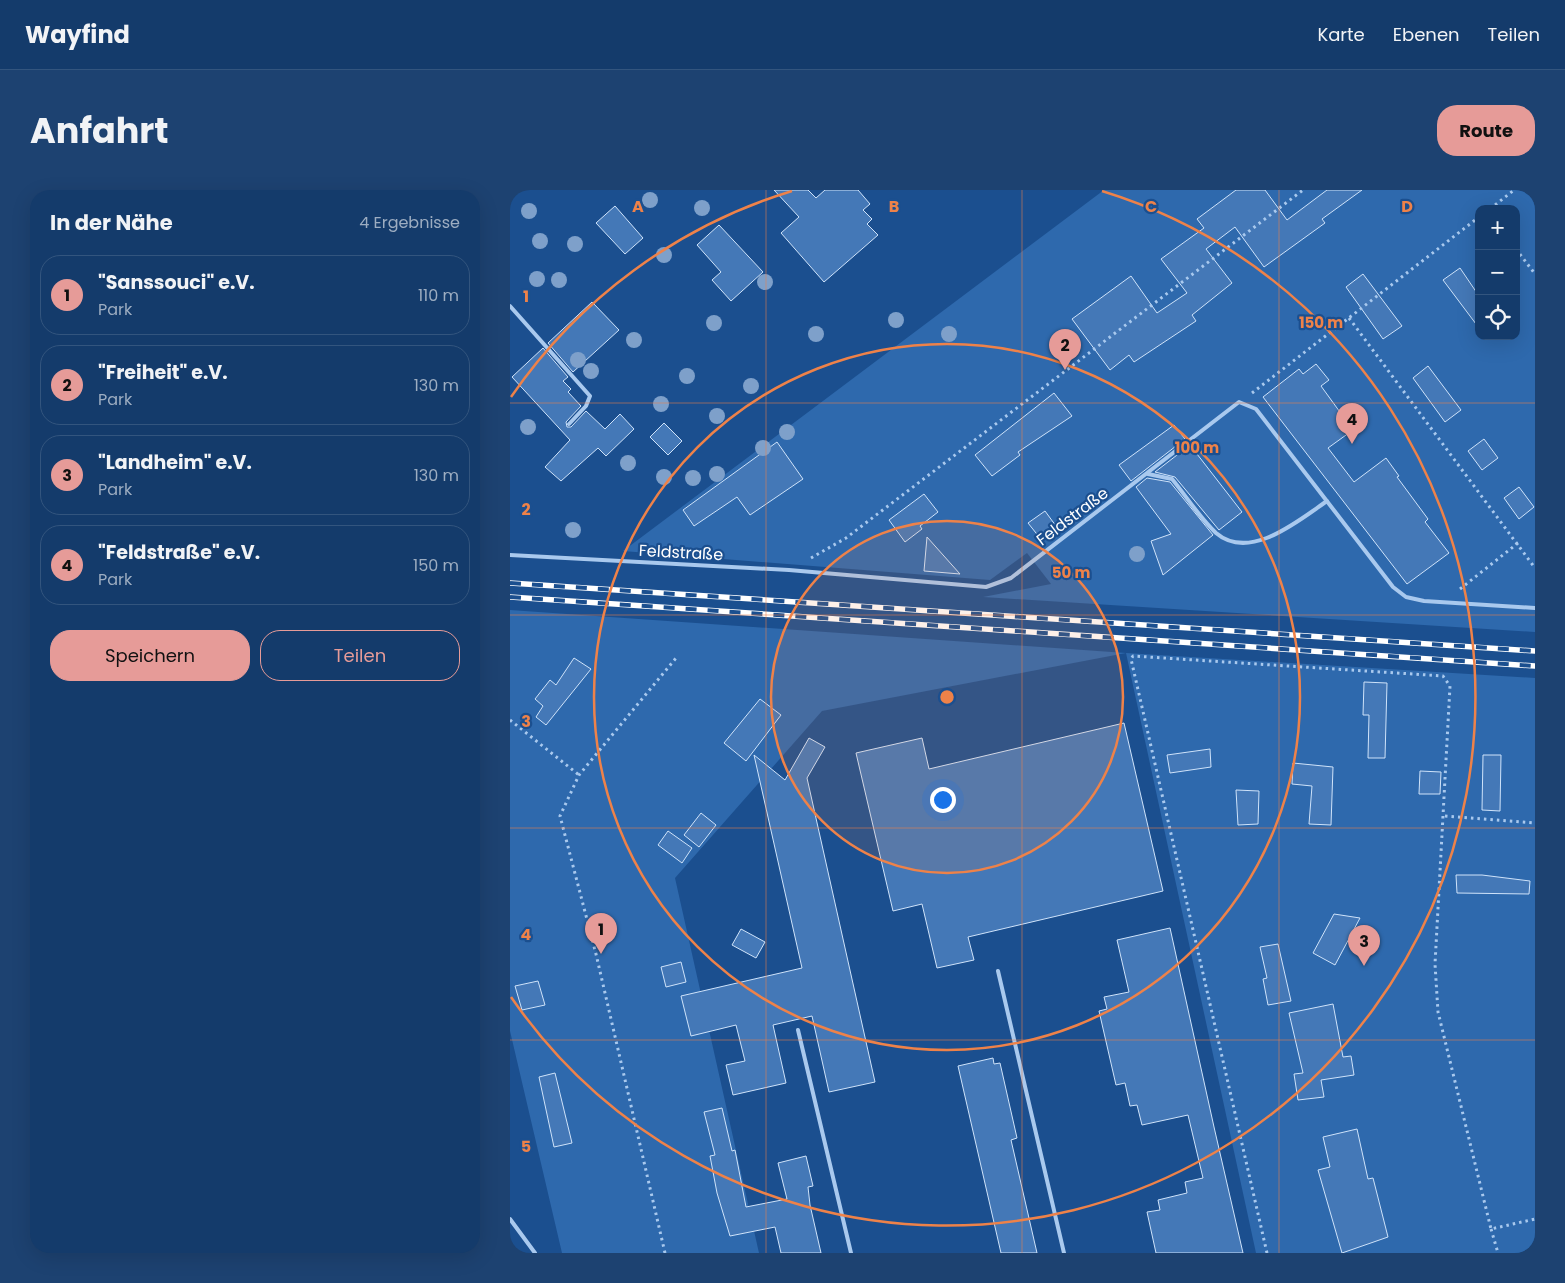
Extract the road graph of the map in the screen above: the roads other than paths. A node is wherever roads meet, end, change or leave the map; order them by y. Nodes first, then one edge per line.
1 (510, 306) edge
2 (569, 424) dead end
3 (1148, 474) junction
4 (1327, 501) junction
5 (510, 555) edge
6 (1535, 608) edge
7 (998, 971) dead end
8 (798, 1030) dead end
9 (510, 1219) edge
10 (535, 1253) edge
11 (851, 1253) edge
12 (1064, 1253) edge

1 - 2 lane
3 - 4 lane
3 - 4 lane, Feldstraße
3 - 5 lane, Feldstraße
4 - 6 lane
7 - 12 lane
8 - 11 lane
9 - 10 lane

